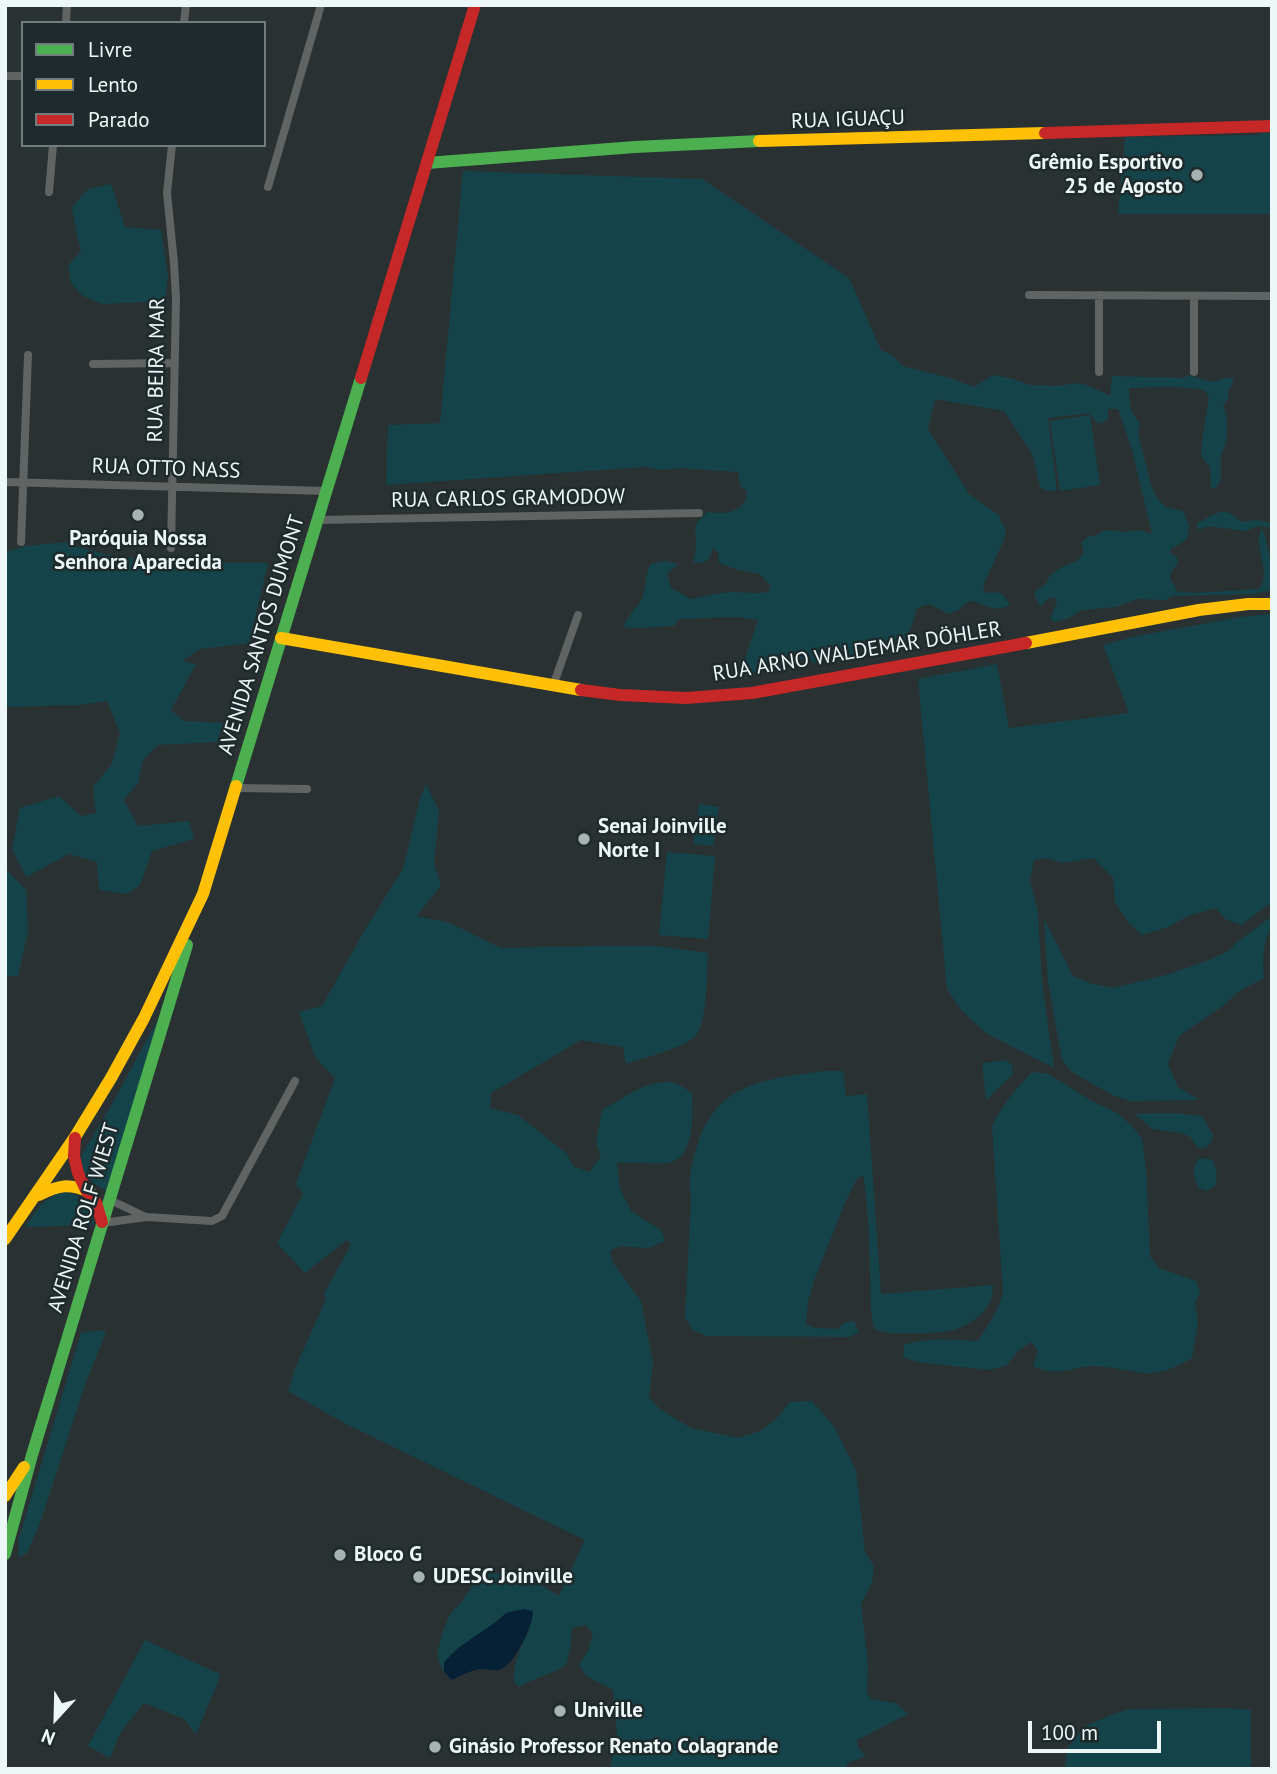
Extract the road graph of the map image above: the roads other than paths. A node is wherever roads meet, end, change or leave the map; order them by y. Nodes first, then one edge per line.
1 (321, 5) edge
2 (475, 5) edge
3 (1272, 126) edge
4 (53, 147) edge
5 (172, 147) edge
6 (427, 163) junction
7 (268, 187) dead end
8 (49, 192) dead end
9 (1029, 295) dead end
10 (1099, 295) junction
11 (1194, 296) junction
12 (1272, 296) edge
13 (28, 355) dead end
14 (93, 363) dead end
15 (175, 363) junction
16 (1099, 372) dead end
17 (1194, 372) dead end
18 (5, 482) edge
19 (23, 482) junction
20 (172, 487) junction
21 (326, 491) junction
22 (699, 513) dead end
23 (317, 520) junction
24 (21, 542) dead end
25 (171, 548) dead end
26 (1272, 604) edge
27 (578, 615) dead end
28 (281, 638) junction
29 (553, 685) junction
30 (236, 788) junction
31 (307, 789) dead end
32 (203, 894) junction
33 (295, 1081) dead end
34 (75, 1138) junction
35 (86, 1190) junction
36 (35, 1197) junction
37 (110, 1200) junction
38 (146, 1217) junction
39 (103, 1223) junction
40 (5, 1239) edge
41 (32, 1455) junction
42 (5, 1496) edge
43 (5, 1554) edge

1 - 7 street
2 - 6 main road, AVENIDA SANTOS DUMONT
3 - 6 main road, RUA IGUAÇU
4 - 8 street
5 - 15 street, RUA BEIRA MAR
6 - 21 main road, AVENIDA SANTOS DUMONT
9 - 10 street
10 - 11 street
10 - 16 street
11 - 12 street
11 - 17 street
13 - 19 street
14 - 15 street
15 - 20 street, RUA BEIRA MAR
18 - 19 street, RUA OTTO NASS
19 - 20 street, RUA OTTO NASS
19 - 24 street
20 - 21 street, RUA OTTO NASS
20 - 25 street, RUA BEIRA MAR
21 - 23 main road, AVENIDA SANTOS DUMONT
22 - 23 street, RUA CARLOS GRAMODOW
23 - 28 main road, AVENIDA SANTOS DUMONT
26 - 29 main road, RUA ARNO WALDEMAR DÖHLER
27 - 29 street
28 - 29 main road, RUA ARNO WALDEMAR DÖHLER
28 - 30 main road, AVENIDA SANTOS DUMONT
30 - 31 street
30 - 32 main road, AVENIDA SANTOS DUMONT
32 - 34 main road, AVENIDA SANTOS DUMONT
32 - 37 main road, AVENIDA ROLF WIEST
33 - 38 street
34 - 35 main road
34 - 36 main road, AVENIDA SANTOS DUMONT
35 - 36 main road
35 - 37 main road
35 - 39 main road
36 - 40 main road, AVENIDA SANTOS DUMONT
37 - 38 street
37 - 39 main road, AVENIDA ROLF WIEST
38 - 39 street
39 - 41 main road, AVENIDA ROLF WIEST
41 - 42 main road
41 - 43 main road, AVENIDA ROLF WIEST

